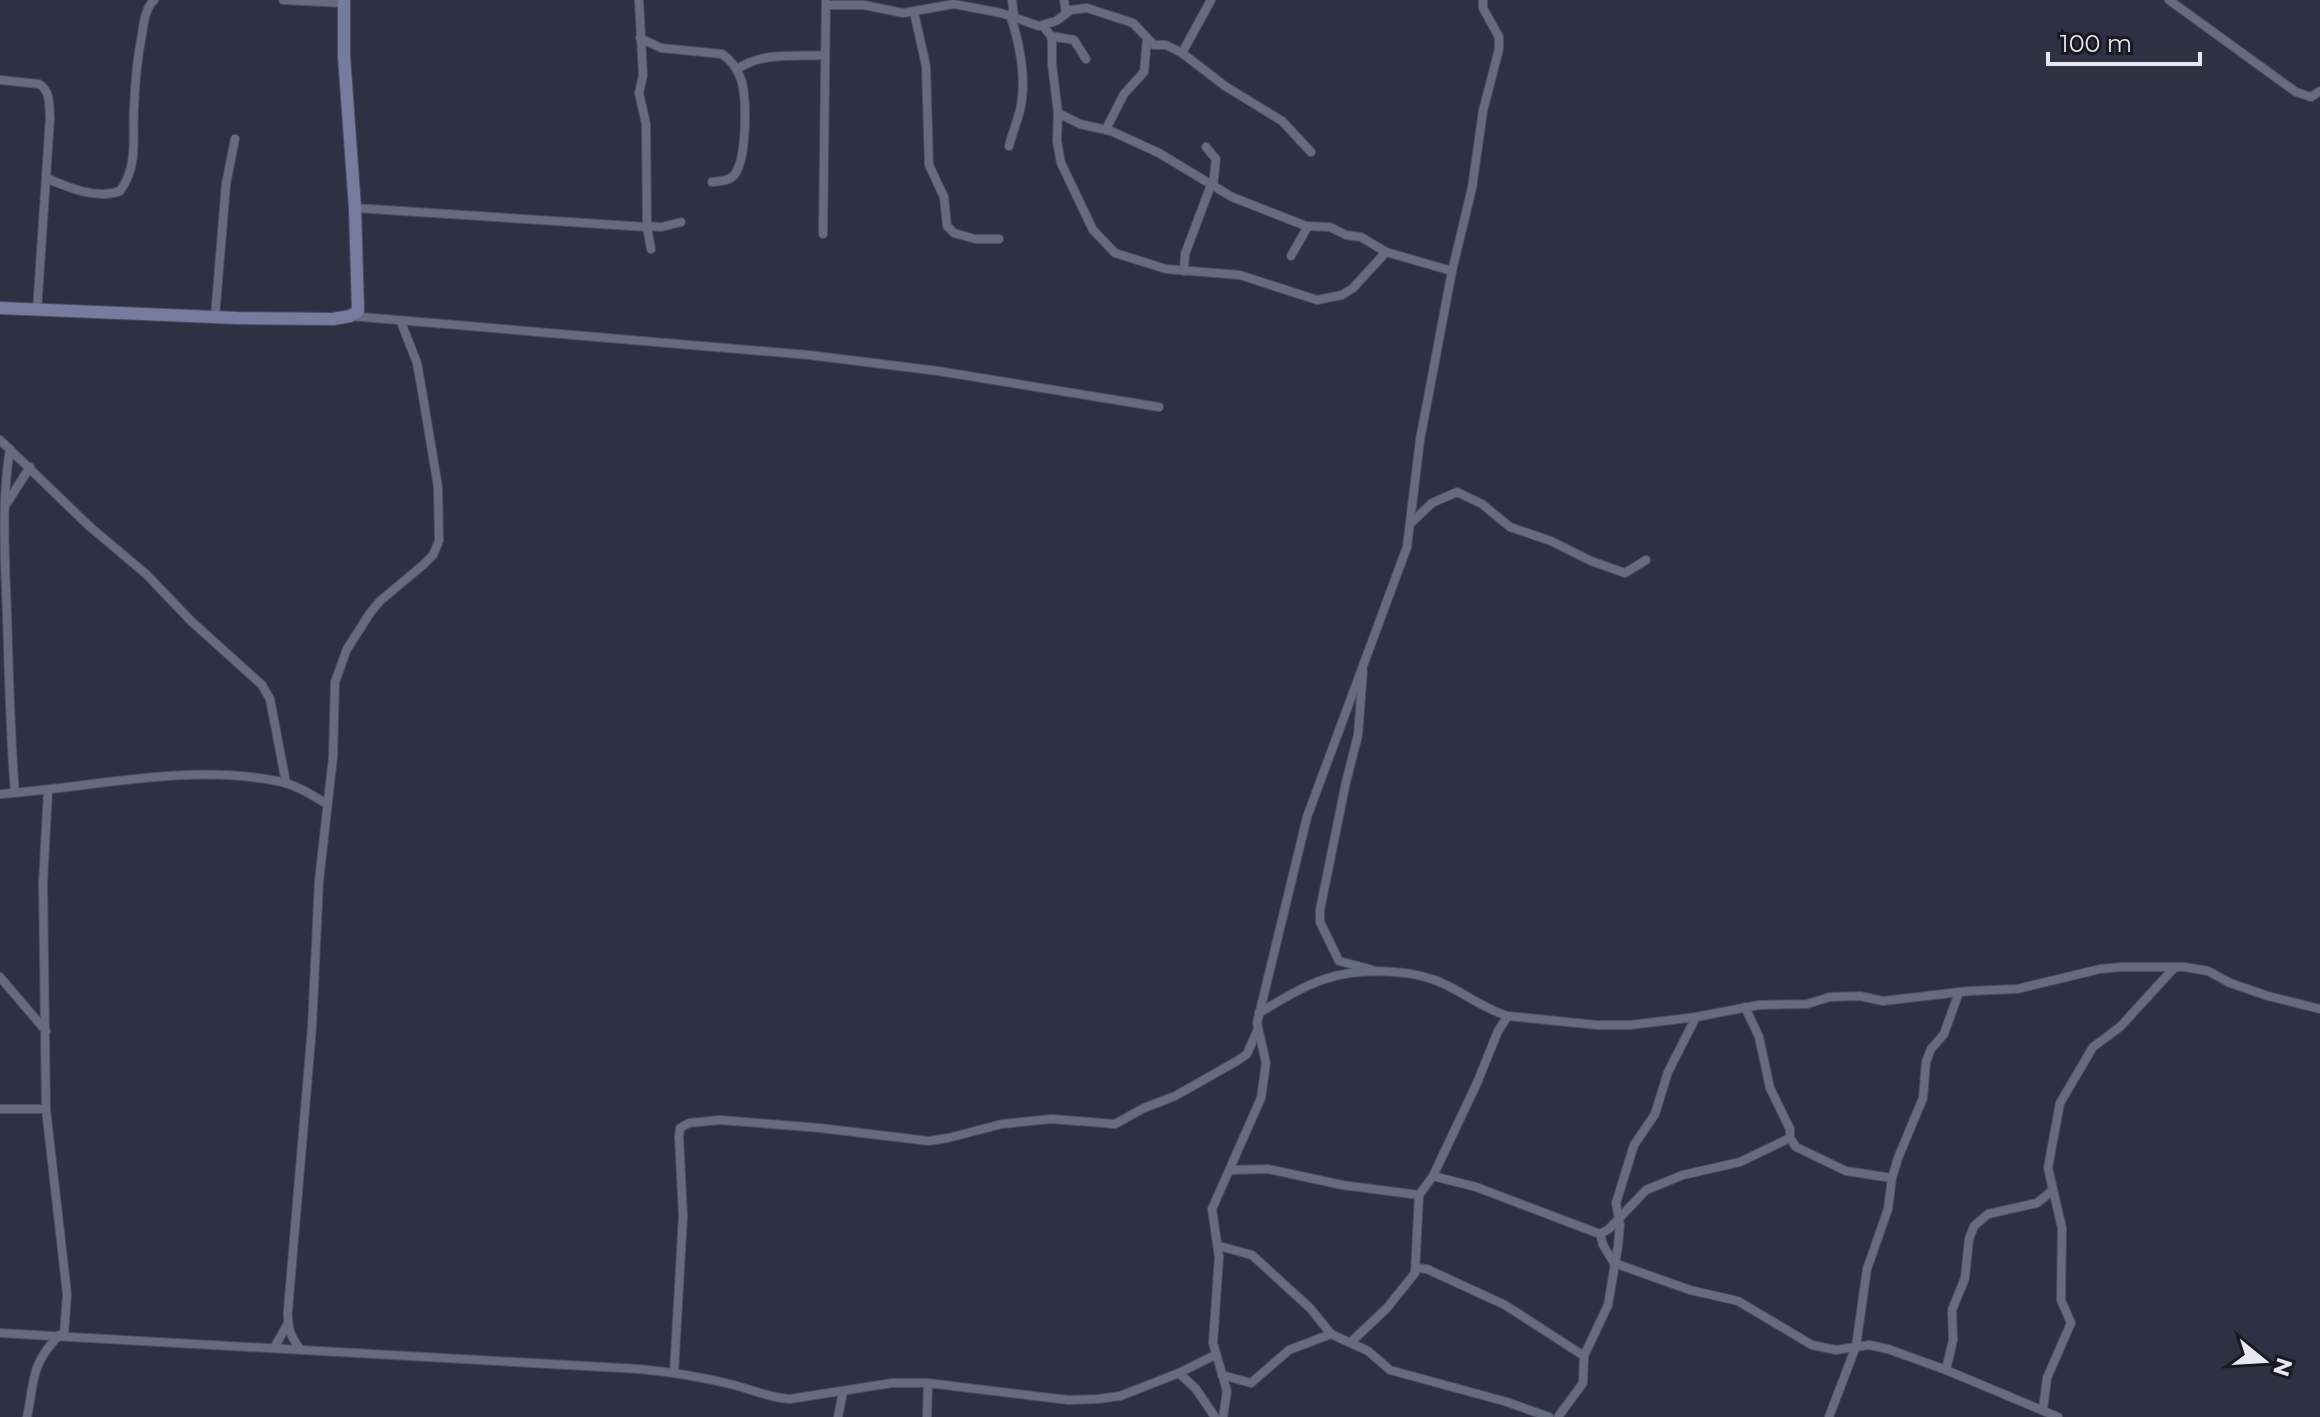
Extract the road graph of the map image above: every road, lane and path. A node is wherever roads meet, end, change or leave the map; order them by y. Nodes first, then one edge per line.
1 (154, 0) edge
2 (283, 0) edge
3 (639, 0) edge
4 (1012, 0) edge
5 (1064, 0) edge
6 (1211, 0) edge
7 (1474, 0) edge
8 (2169, 0) edge
9 (344, 1) edge
10 (826, 3) edge
11 (1483, 4) edge
12 (914, 12) junction
13 (1066, 13) junction
14 (1012, 16) junction
15 (1043, 26) junction
16 (1051, 36) junction
17 (640, 38) junction
18 (1146, 38) junction
19 (1182, 53) junction
20 (825, 55) junction
21 (1086, 59) dead end
22 (737, 69) junction
23 (0, 80) edge
24 (2320, 91) edge
25 (1058, 113) junction
26 (1106, 129) junction
27 (235, 139) dead end
28 (1009, 146) dead end
29 (1206, 147) dead end
30 (1311, 152) dead end
31 (46, 178) junction
32 (712, 182) dead end
33 (1212, 185) junction
34 (355, 208) junction
35 (681, 222) dead end
36 (1308, 226) junction
37 (647, 227) junction
38 (823, 234) dead end
39 (999, 239) dead end
40 (651, 249) dead end
41 (1386, 252) junction
42 (1291, 256) dead end
43 (1184, 271) junction
44 (1452, 271) junction
45 (0, 308) edge
46 (37, 311) junction
47 (350, 316) junction
48 (215, 317) junction
49 (401, 322) junction
50 (1159, 407) dead end
51 (0, 440) edge
52 (10, 449) junction
53 (30, 467) junction
54 (5, 507) junction
55 (1411, 523) junction
56 (1646, 560) dead end
57 (1364, 658) junction
58 (286, 783) junction
59 (48, 791) junction
60 (15, 793) junction
61 (0, 794) edge
62 (327, 804) junction
63 (2174, 968) junction
64 (1377, 971) junction
65 (0, 977) edge
66 (1959, 992) junction
67 (1745, 1007) junction
68 (2320, 1009) edge
69 (1259, 1013) junction
70 (1508, 1016) junction
71 (1696, 1017) junction
72 (1257, 1030) junction
73 (46, 1032) junction
74 (0, 1109) edge
75 (46, 1109) junction
76 (1790, 1138) junction
77 (1230, 1170) junction
78 (1433, 1176) junction
79 (1892, 1178) junction
80 (2053, 1190) junction
81 (1419, 1195) junction
82 (1618, 1218) junction
83 (1600, 1234) junction
84 (1219, 1246) junction
85 (1614, 1263) junction
86 (1417, 1268) junction
87 (287, 1325) junction
88 (0, 1333) edge
89 (1331, 1334) junction
90 (61, 1335) junction
91 (1351, 1342) junction
92 (1856, 1346) junction
93 (274, 1348) junction
94 (300, 1349) junction
95 (1215, 1355) junction
96 (1584, 1356) junction
97 (1946, 1370) junction
98 (674, 1373) junction
99 (1179, 1373) junction
100 (1222, 1375) junction
101 (928, 1383) junction
102 (843, 1392) junction
103 (2043, 1410) junction
104 (1539, 1415) edge
105 (27, 1417) edge
106 (838, 1417) edge
107 (927, 1417) edge
108 (1215, 1417) edge
109 (1223, 1417) edge
110 (1549, 1417) edge
111 (1558, 1417) edge
112 (1829, 1417) edge
113 (2058, 1417) edge

1 - 31 street
2 - 9 street
3 - 17 street
4 - 14 street
5 - 13 street
6 - 19 street
7 - 11 street
8 - 24 street
9 - 34 street
10 - 12 street
10 - 20 street
11 - 44 street
12 - 14 street
12 - 39 street
13 - 15 street
13 - 18 street
14 - 15 street
14 - 28 street
15 - 16 street
16 - 21 street
16 - 25 street
17 - 22 street
17 - 37 street
18 - 19 street
18 - 26 street
19 - 30 street
20 - 22 street
20 - 38 street
22 - 32 street
23 - 31 street
25 - 26 street
25 - 43 street
26 - 33 street
27 - 48 street
29 - 33 street
31 - 46 street
33 - 36 street
33 - 43 street
34 - 37 street
34 - 47 street
35 - 37 street
36 - 41 street
36 - 42 street
37 - 40 street
41 - 43 street
41 - 44 street
44 - 55 street
45 - 46 street
46 - 48 street
47 - 48 street
47 - 49 street
49 - 50 street
49 - 62 street
51 - 52 street
52 - 53 street
52 - 54 street
53 - 54 street
53 - 58 street
54 - 60 street
55 - 56 street
55 - 57 street
57 - 64 street
57 - 69 street
58 - 59 street
58 - 62 street
59 - 60 street
59 - 73 street
60 - 61 street
62 - 87 street
63 - 66 street
63 - 68 street
63 - 80 street
64 - 69 street
64 - 70 street
65 - 73 street
66 - 67 street
66 - 79 street
67 - 71 street
67 - 76 street
69 - 72 street
70 - 71 street
70 - 78 street
71 - 82 street
72 - 77 street
72 - 98 street
73 - 75 street
74 - 75 street
75 - 90 street
76 - 79 street
76 - 82 street
77 - 81 street
77 - 84 street
78 - 81 street
78 - 83 street
79 - 92 street
80 - 97 street
80 - 103 street
81 - 86 street
82 - 83 street
82 - 85 street
83 - 85 street
84 - 89 street
84 - 95 street
85 - 92 street
85 - 96 street
86 - 91 street
86 - 96 street
87 - 93 street
87 - 94 street
88 - 90 street
89 - 91 street
89 - 100 street
90 - 93 street
90 - 105 street
91 - 104 street
92 - 97 street
92 - 112 street
93 - 94 street
94 - 98 street
95 - 99 street
95 - 100 street
96 - 111 street
97 - 103 street
98 - 102 street
99 - 101 street
99 - 108 street
100 - 109 street
101 - 102 street
101 - 107 street
102 - 106 street
103 - 113 street
104 - 110 street

